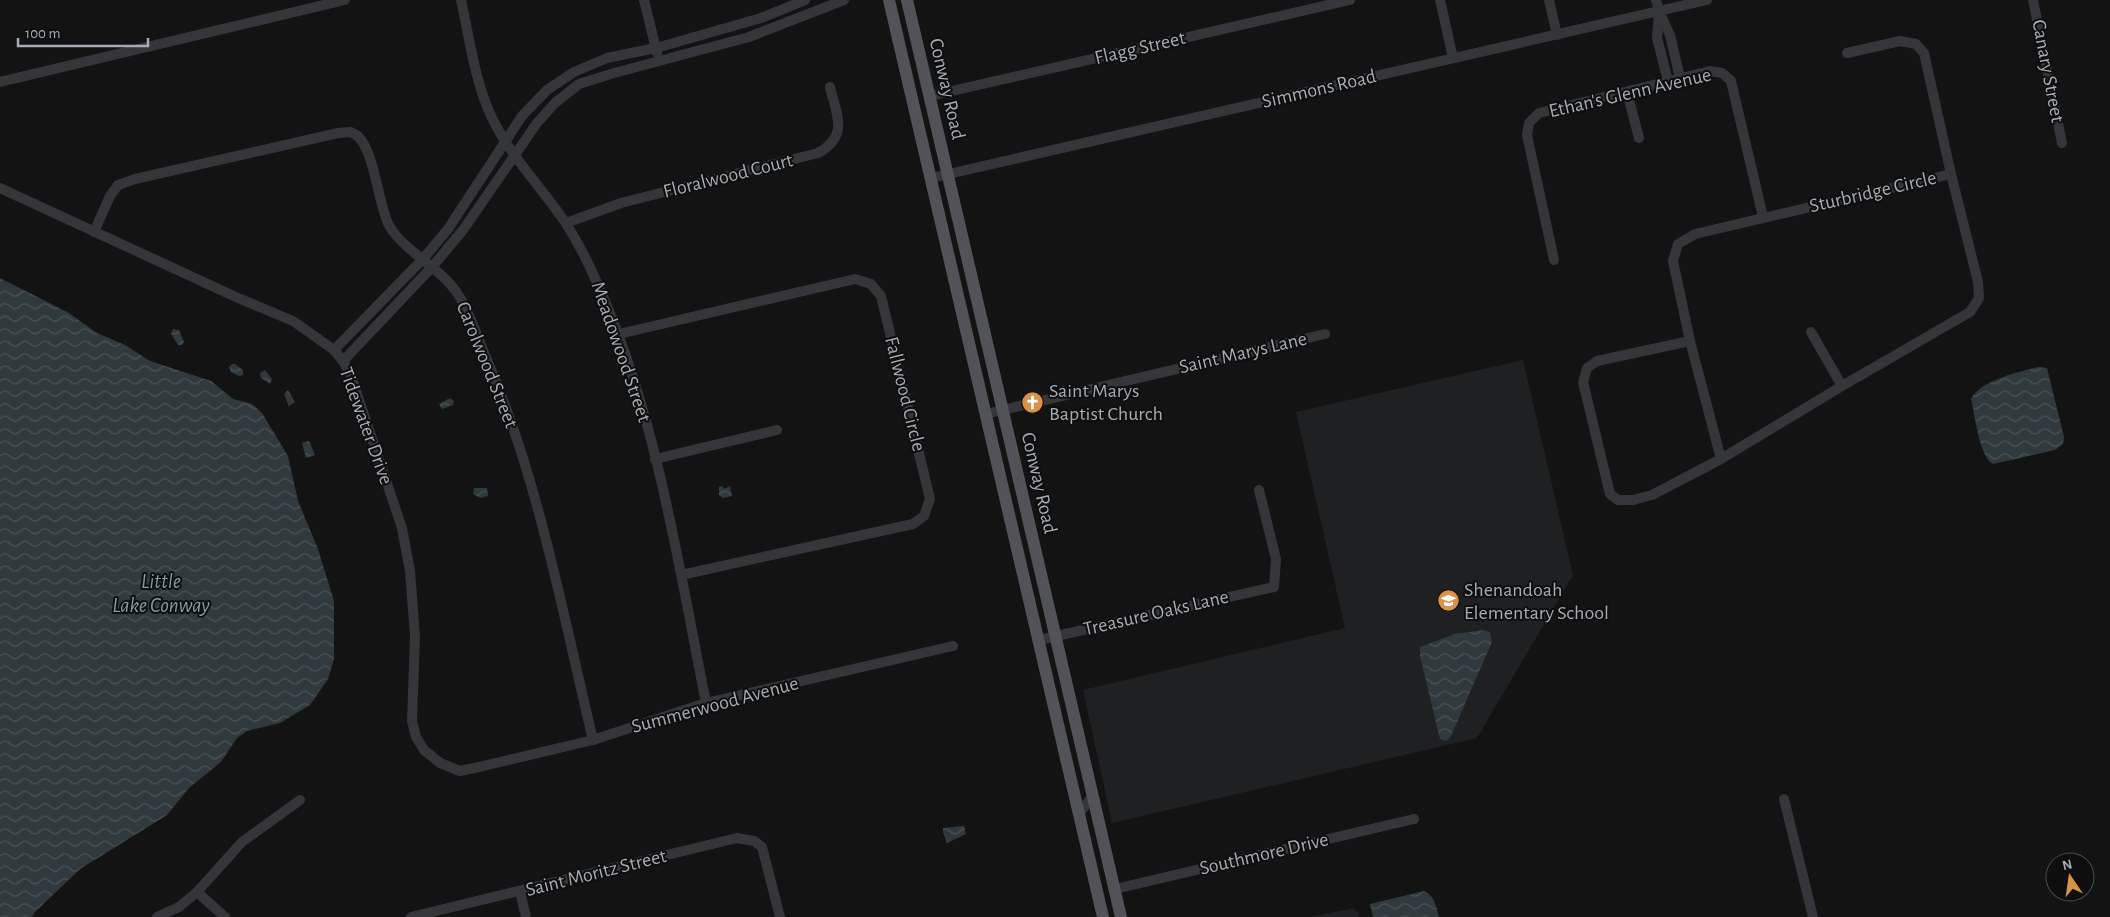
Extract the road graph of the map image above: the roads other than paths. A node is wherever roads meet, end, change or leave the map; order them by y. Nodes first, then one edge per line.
1 (345, 0) edge
2 (461, 0) edge
3 (644, 0) edge
4 (805, 0) edge
5 (844, 0) edge
6 (888, 0) edge
7 (907, 0) edge
8 (1350, 0) edge
9 (1440, 0) edge
10 (1549, 0) edge
11 (1656, 0) edge
12 (1707, 0) edge
13 (2033, 0) edge
14 (1659, 11) junction
15 (1557, 35) junction
16 (656, 48) junction
17 (1847, 53) dead end
18 (1453, 58) junction
19 (659, 62) junction
20 (1680, 78) junction
21 (0, 82) edge
22 (1668, 82) junction
23 (830, 87) dead end
24 (1627, 92) junction
25 (930, 96) junction
26 (1639, 138) dead end
27 (504, 140) junction
28 (2062, 143) dead end
29 (514, 154) junction
30 (948, 174) junction
31 (1951, 174) junction
32 (930, 178) junction
33 (0, 188) edge
34 (1763, 217) junction
35 (566, 223) junction
36 (94, 232) junction
37 (424, 258) junction
38 (1554, 260) dead end
39 (433, 266) junction
40 (1811, 332) dead end
41 (619, 334) junction
42 (1325, 334) dead end
43 (1690, 341) junction
44 (334, 350) junction
45 (343, 361) junction
46 (1842, 386) junction
47 (1003, 410) junction
48 (986, 414) junction
49 (777, 430) dead end
50 (655, 459) junction
51 (1721, 460) junction
52 (1260, 490) dead end
53 (681, 575) junction
54 (1056, 636) junction
55 (1038, 640) junction
56 (953, 646) dead end
57 (706, 703) junction
58 (593, 740) junction
59 (479, 767) joint
60 (1075, 795) junction
61 (1093, 795) junction
62 (1784, 799) dead end
63 (300, 800) dead end
64 (1079, 814) junction
65 (1414, 819) dead end
66 (1115, 889) junction
67 (1097, 890) junction
68 (197, 892) junction
69 (520, 892) junction
70 (157, 917) edge
71 (225, 917) edge
72 (411, 917) edge
73 (526, 917) edge
74 (780, 917) edge
75 (1103, 917) edge
76 (1111, 917) edge
77 (1122, 917) edge
78 (1813, 917) edge

1 - 21 street
2 - 27 street, Meadowood Street
3 - 16 street
4 - 16 street
5 - 19 street
6 - 32 main road, Conway Road
7 - 25 main road, Conway Road
8 - 25 street, Flagg Street
9 - 18 street
10 - 15 street
11 - 14 street
12 - 14 street, Simmons Road
13 - 28 street, Canary Street
14 - 15 street, Simmons Road
14 - 20 street
14 - 22 street
15 - 18 street, Simmons Road
16 - 19 street
16 - 27 street
17 - 31 street
18 - 30 street, Simmons Road
19 - 29 street
20 - 22 street, Ethan's Glenn Avenue
20 - 34 street, Ethan's Glenn Avenue
22 - 24 street, Ethan's Glenn Avenue
23 - 35 street, Floralwood Court
24 - 26 street
24 - 38 street, Ethan's Glenn Avenue
25 - 30 main road, Conway Road
27 - 29 street, Meadowood Street
27 - 37 street
29 - 35 street, Meadowood Street
29 - 39 street
30 - 32 street, Simmons Road
30 - 47 main road, Conway Road
31 - 34 street, Sturbridge Circle
31 - 46 street, Sturbridge Circle
32 - 48 main road, Conway Road
33 - 36 street, Tidewater Drive
34 - 43 street, Sturbridge Circle
35 - 41 street, Meadowood Street
36 - 37 street, Carolwood Street
36 - 44 street, Tidewater Drive
37 - 39 street, Carolwood Street
37 - 44 street
39 - 45 street
39 - 58 street, Carolwood Street
40 - 46 street
41 - 50 street, Meadowood Street
41 - 53 street, Fallwood Circle
42 - 47 street, Saint Marys Lane
43 - 51 street, Sturbridge Circle
43 - 51 street
44 - 45 street, Tidewater Drive
45 - 59 street, Tidewater Drive
46 - 51 street, Sturbridge Circle
47 - 48 street, Saint Marys Lane
47 - 54 main road, Conway Road
48 - 55 main road, Conway Road
49 - 50 street
50 - 53 street, Meadowood Street
52 - 54 street, Treasure Oaks Lane
53 - 57 street, Meadowood Street
54 - 55 street, Treasure Oaks Lane
54 - 61 main road, Conway Road
55 - 60 main road, Conway Road
56 - 57 street, Summerwood Avenue
57 - 58 street, Summerwood Avenue
58 - 59 street, Summerwood Avenue
60 - 61 street
60 - 64 main road, Conway Road
61 - 64 street
61 - 66 main road, Conway Road
62 - 78 street
63 - 68 street
64 - 67 main road, Conway Road
65 - 66 street, Southmore Drive
66 - 77 main road, Conway Road
67 - 75 main road, Conway Road
67 - 76 main road
68 - 70 street
68 - 71 street
69 - 72 street, Saint Moritz Street
69 - 73 street
69 - 74 street, Saint Moritz Street

